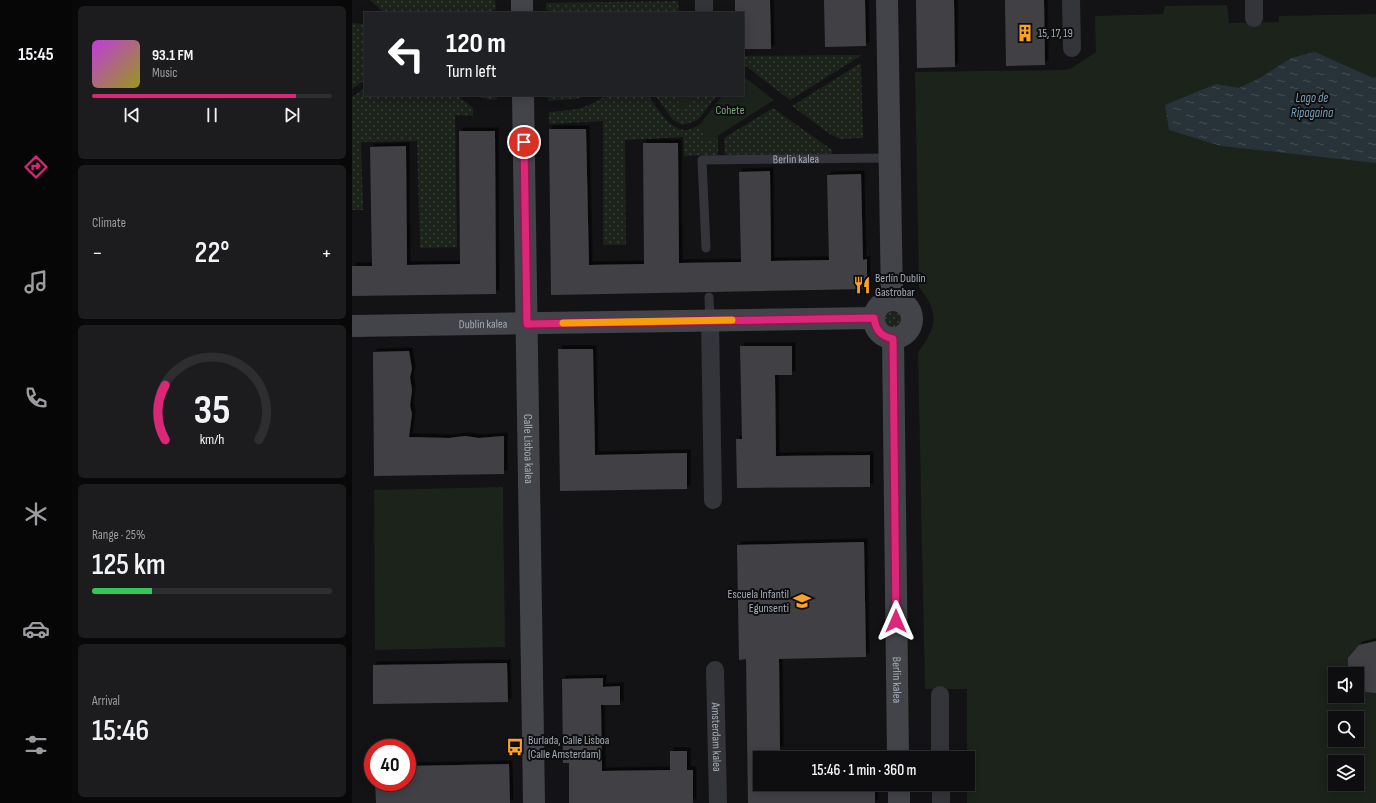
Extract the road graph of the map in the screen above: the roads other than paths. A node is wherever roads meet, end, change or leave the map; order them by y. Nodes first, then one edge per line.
1 (522, 0) edge
2 (704, 0) edge
3 (887, 0) edge
4 (1071, 0) edge
5 (1254, 0) edge
6 (522, 12) edge
7 (704, 12) edge
8 (1254, 18) dead end
9 (1072, 48) dead end
10 (523, 96) edge
11 (890, 158) junction
12 (706, 248) dead end
13 (709, 297) dead end
14 (892, 300) junction
15 (874, 318) junction
16 (710, 321) junction
17 (527, 324) junction
18 (352, 326) edge
19 (893, 339) junction
20 (713, 500) dead end
21 (715, 670) dead end
22 (940, 695) dead end
23 (898, 751) edge
24 (940, 751) edge
25 (899, 791) edge
26 (941, 791) edge
27 (534, 803) edge
28 (718, 803) edge
29 (899, 803) edge
30 (941, 803) edge

1 - 6 street
2 - 7 street
3 - 11 street
4 - 9 street
5 - 8 street
10 - 17 street, Calle Lisboa kalea
11 - 12 lane, Berlin kalea
11 - 14 street
13 - 16 lane
14 - 15 street
14 - 19 street
15 - 16 street, Dublin kalea
15 - 19 street
16 - 17 street, Dublin kalea
16 - 20 street
17 - 18 street, Dublin kalea
17 - 27 street, Calle Lisboa kalea
19 - 23 street, Berlin kalea
21 - 28 street, Amsterdam kalea
22 - 24 street
25 - 29 street
26 - 30 street

